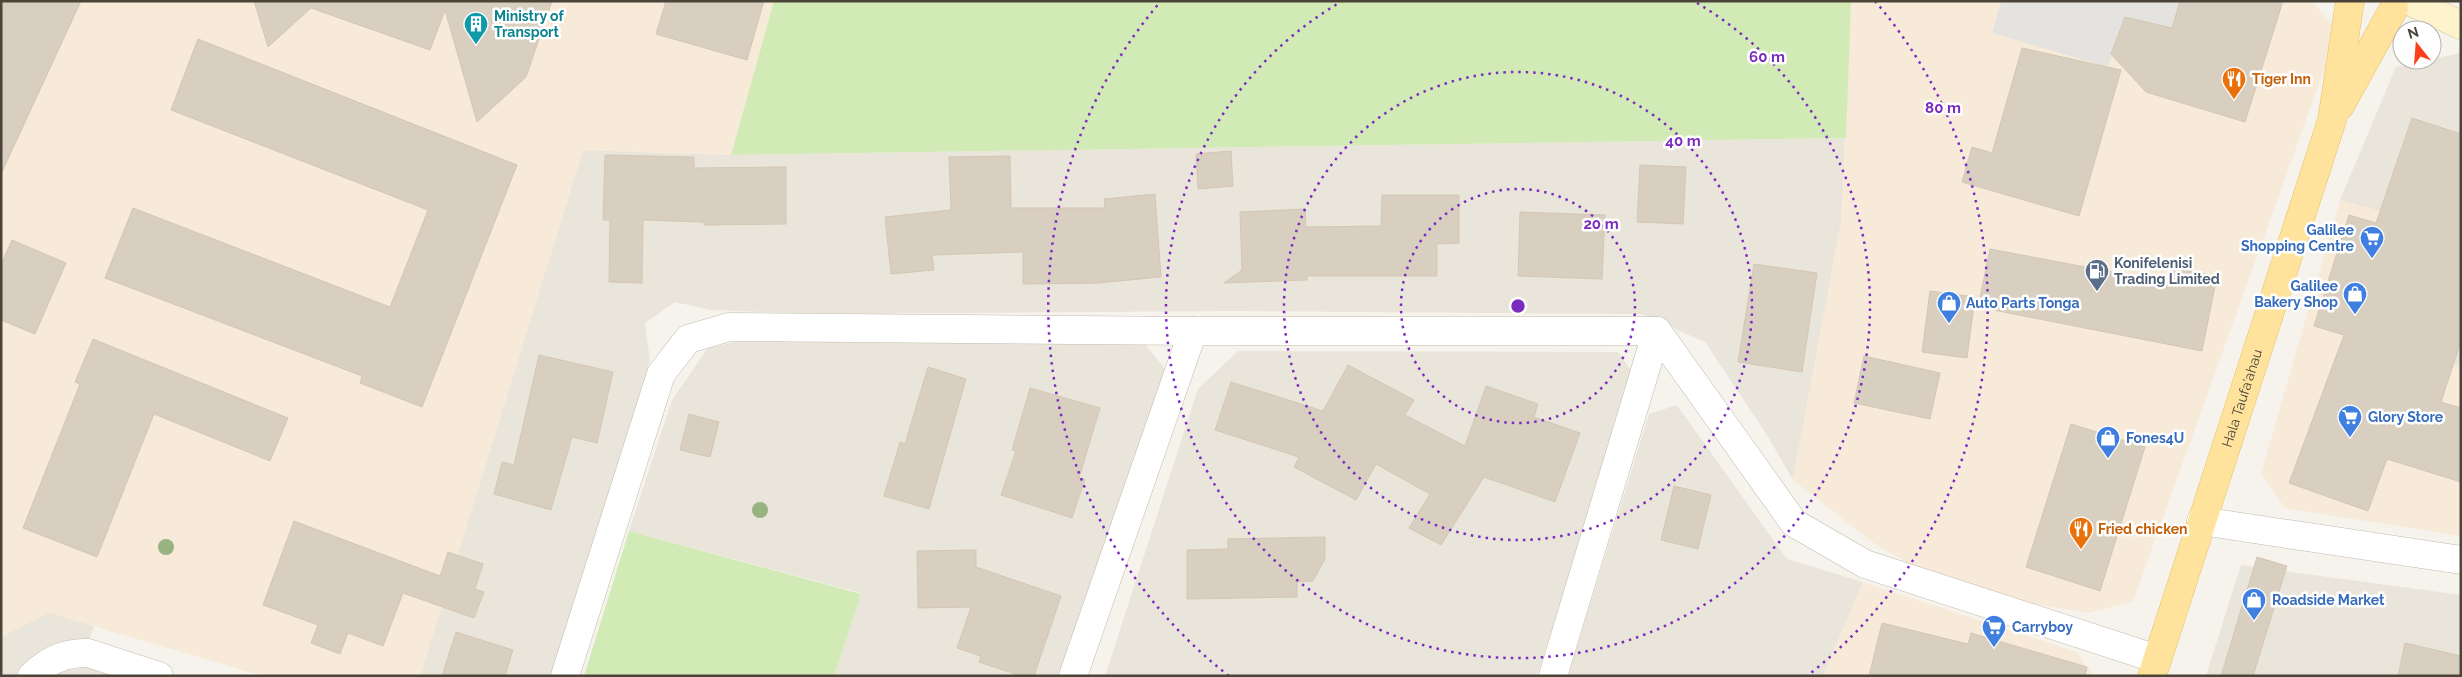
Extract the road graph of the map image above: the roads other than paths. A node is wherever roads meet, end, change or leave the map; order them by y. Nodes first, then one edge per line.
1 (2350, 1) edge
2 (2354, 1) edge
3 (2404, 4) edge
4 (2461, 25) edge
5 (2332, 120) junction
6 (1193, 331) junction
7 (1657, 331) junction
8 (2201, 521) junction
9 (2461, 560) edge
10 (2154, 668) edge
11 (155, 675) edge
12 (32, 676) edge
13 (565, 676) edge
14 (1073, 676) edge
15 (1553, 676) edge

1 - 5 main road, Hala Taufa'ahau
2 - 3 main road
3 - 4 main road
3 - 5 main road, Hala Taufa'ahau
5 - 8 main road, Hala Taufa'ahau
6 - 7 street
6 - 13 street
6 - 14 street
7 - 10 street
7 - 15 street
8 - 9 street
8 - 10 main road, Hala Taufa'ahau
11 - 12 street

